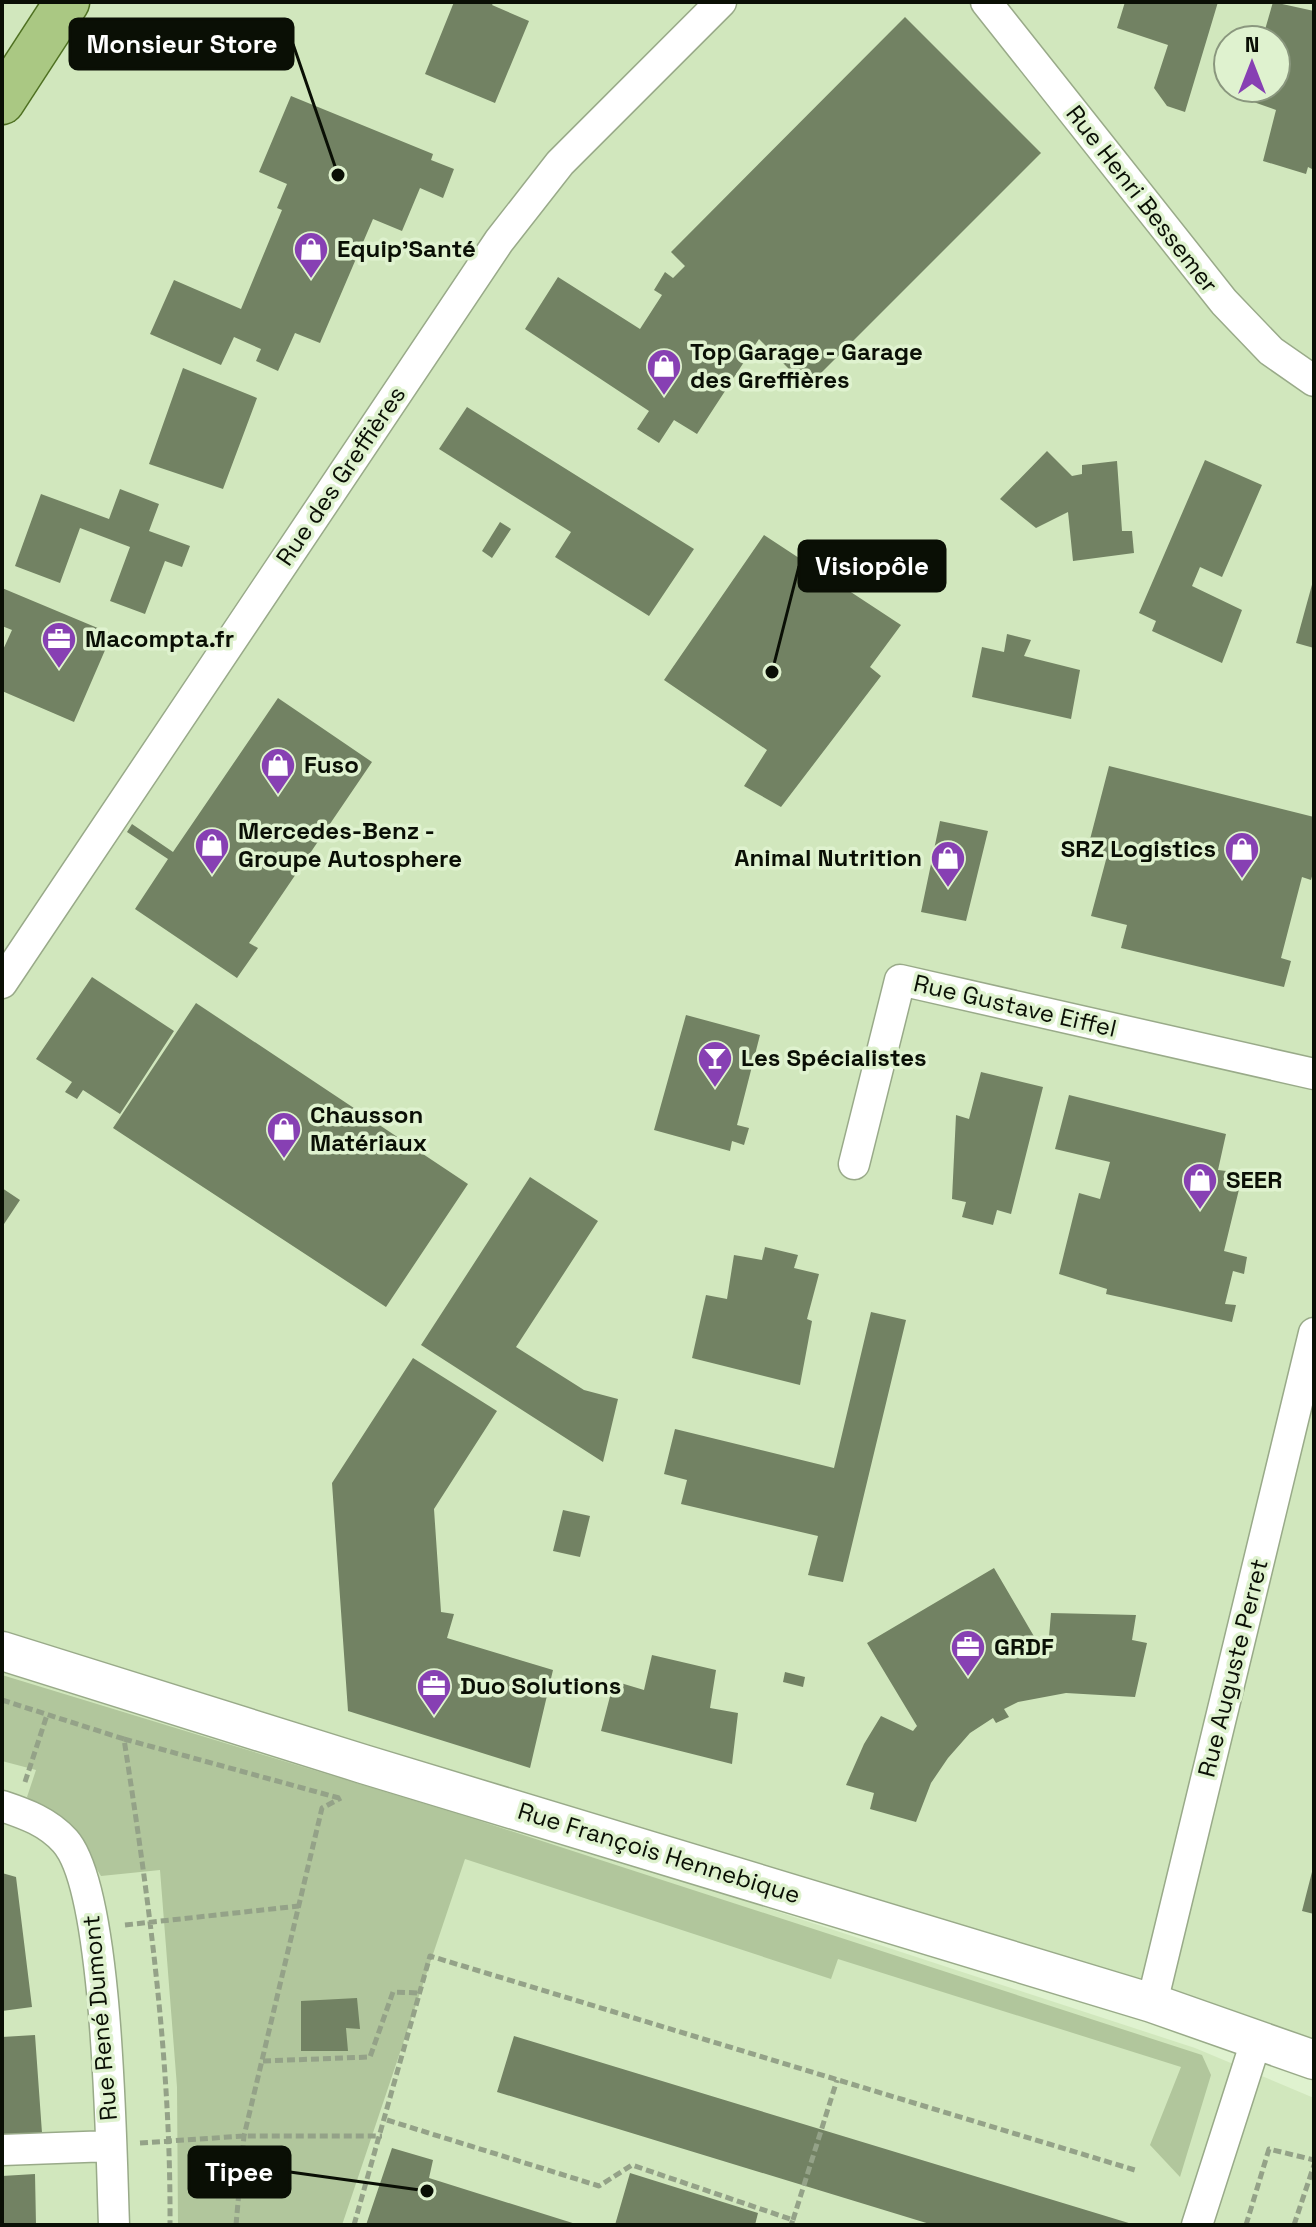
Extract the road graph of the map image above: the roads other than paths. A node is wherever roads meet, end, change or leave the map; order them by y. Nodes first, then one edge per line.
1 (67, 2) edge
2 (721, 2) edge
3 (986, 2) edge
4 (2, 102) edge
5 (1314, 381) edge
6 (2, 983) edge
7 (1314, 1074) edge
8 (854, 1164) dead end
9 (1314, 1333) edge
10 (2, 1651) edge
11 (9, 1809) edge
12 (1152, 2003) junction
13 (1257, 2038) junction
14 (1314, 2060) edge
15 (111, 2146) junction
16 (2, 2150) edge
17 (114, 2225) edge
18 (1197, 2225) edge

1 - 4 main road
2 - 6 street, Rue des Greffières
3 - 5 street, Rue Henri Bessemer
7 - 8 street, Rue Gustave Eiffel
9 - 12 street, Rue Auguste Perret
10 - 12 street, Rue François Hennebique
11 - 15 street, Rue René Dumont
12 - 13 street, Rue François Hennebique
13 - 14 street, Rue François Hennebique
13 - 18 street
15 - 16 street
15 - 17 street, Rue René Dumont

